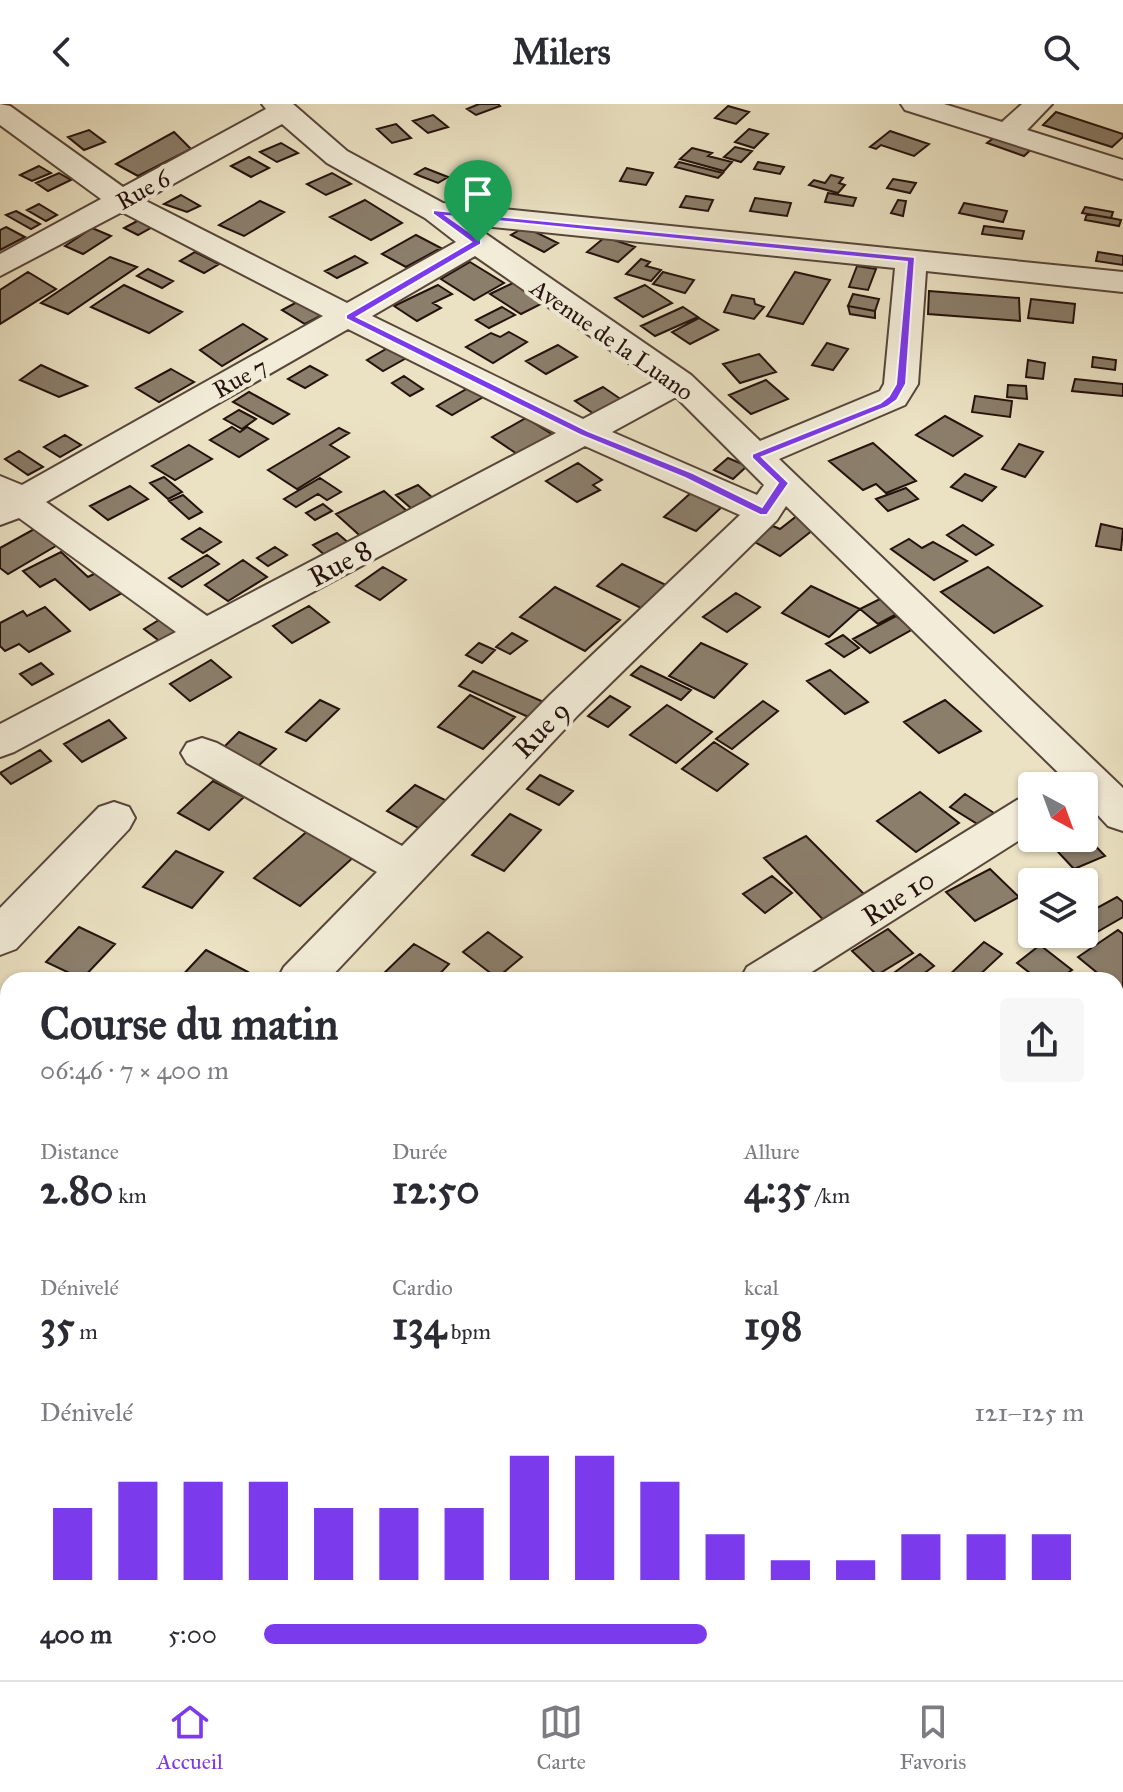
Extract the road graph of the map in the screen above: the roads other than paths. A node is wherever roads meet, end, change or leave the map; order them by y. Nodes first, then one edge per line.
1 (915, 104) edge
2 (1038, 104) edge
3 (280, 108) edge
4 (0, 112) edge
5 (1007, 133) junction
6 (1123, 170) edge
7 (123, 201) junction
8 (436, 212) junction
9 (478, 242) junction
10 (911, 259) junction
11 (0, 267) edge
12 (1123, 282) edge
13 (350, 317) junction
14 (679, 382) junction
15 (584, 433) junction
16 (768, 484) junction
17 (7, 500) edge
18 (206, 634) junction
19 (0, 742) edge
20 (202, 753) dead end
21 (1070, 772) edge
22 (1098, 796) edge
23 (1123, 815) edge
24 (114, 818) dead end
25 (1018, 820) edge
26 (406, 868) junction
27 (0, 937) edge
28 (308, 972) edge
29 (776, 972) edge

1 - 5 street
2 - 5 street
3 - 7 street, Rue 6
3 - 8 street, Avenue de la Luano
4 - 7 street
5 - 6 street
7 - 11 street, Rue 6
7 - 13 street
8 - 9 street, Avenue de la Luano
8 - 10 street
9 - 13 street, Rue 7
9 - 14 street, Avenue de la Luano
10 - 12 street
10 - 16 street
13 - 15 street
13 - 17 street, Rue 7
14 - 15 street, Rue 8
14 - 16 street, Avenue de la Luano
15 - 16 street
15 - 18 street, Rue 8
16 - 21 street, Avenue de la Luano
16 - 26 street, Rue 9
17 - 18 street
18 - 19 street, Rue 8
20 - 26 street
22 - 23 street, Avenue de la Luano
24 - 27 street
25 - 29 street, Rue 10
26 - 28 street, Rue 9

